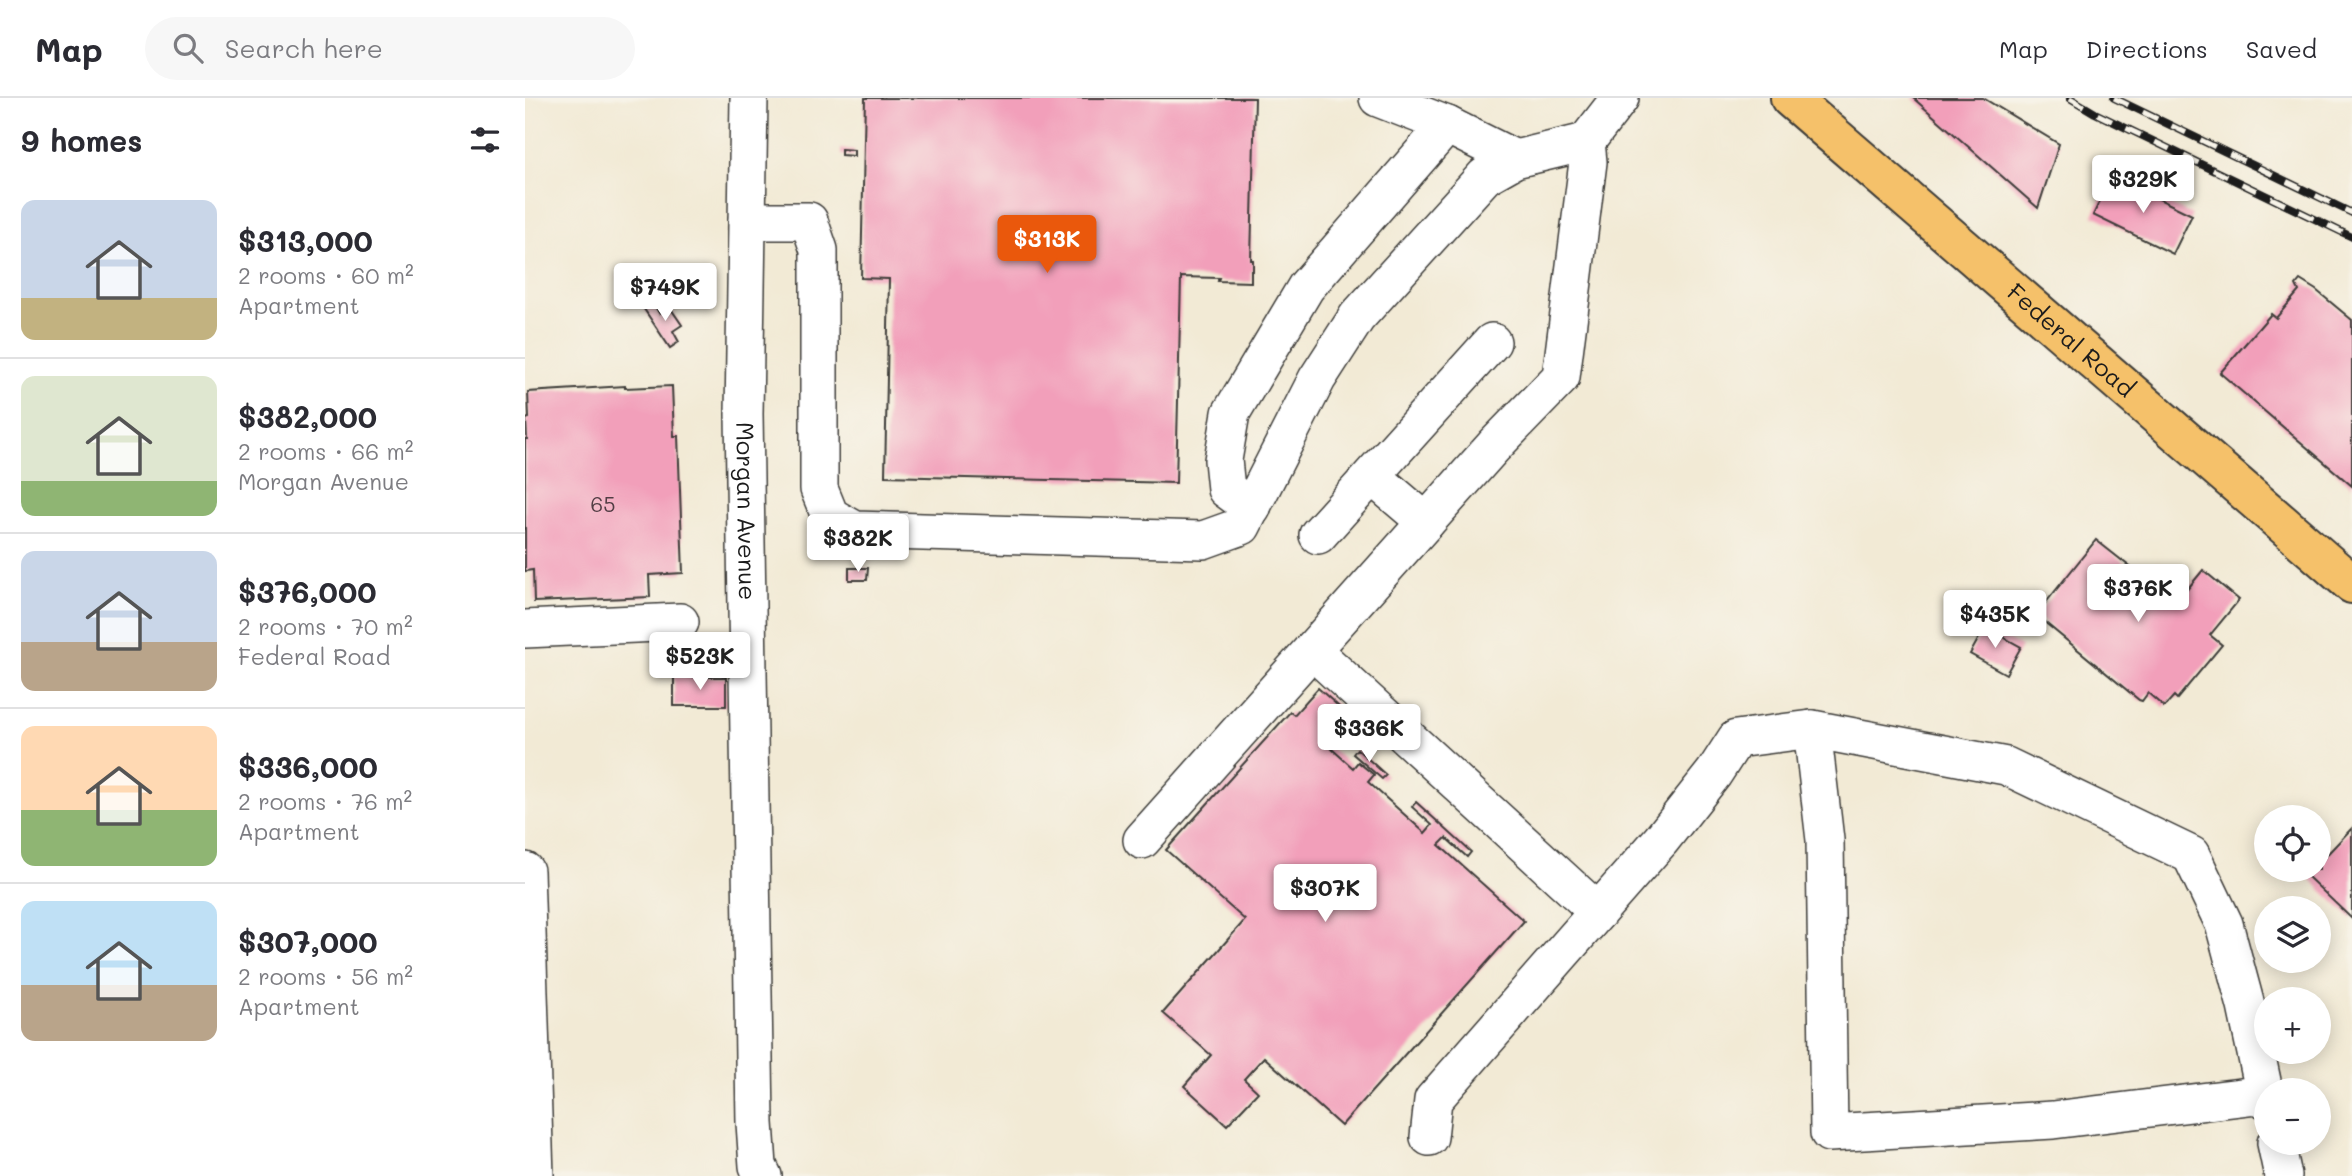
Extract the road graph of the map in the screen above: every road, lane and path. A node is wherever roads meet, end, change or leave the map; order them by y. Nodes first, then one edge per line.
1 (749, 98) edge
2 (1378, 98) edge
3 (1620, 98) edge
4 (1790, 98) edge
5 (1447, 125) junction
6 (1586, 142) junction
7 (1515, 159) junction
8 (747, 221) junction
9 (1492, 342) dead end
10 (1372, 476) junction
11 (1252, 509) junction
12 (1426, 522) junction
13 (1318, 534) dead end
14 (2352, 584) edge
15 (680, 622) dead end
16 (525, 629) edge
17 (1312, 650) junction
18 (1812, 729) junction
19 (1142, 840) dead end
20 (525, 871) edge
21 (1598, 912) junction
22 (2262, 1078) edge
23 (2254, 1098) edge
24 (1430, 1136) dead end
25 (2279, 1155) edge
26 (534, 1176) edge
27 (763, 1176) edge
28 (2283, 1176) edge

1 - 8 street, Morgan Avenue
2 - 5 street
3 - 6 street
4 - 14 main road, Federal Road
5 - 7 street
5 - 11 street
6 - 7 street
6 - 12 street
7 - 11 street
8 - 11 street
8 - 27 street, Morgan Avenue
9 - 10 street
10 - 12 street
10 - 13 street
12 - 17 street
15 - 16 street
17 - 19 street
17 - 21 street
18 - 21 street
18 - 22 street
18 - 23 street
20 - 26 street
21 - 24 street
25 - 28 street

